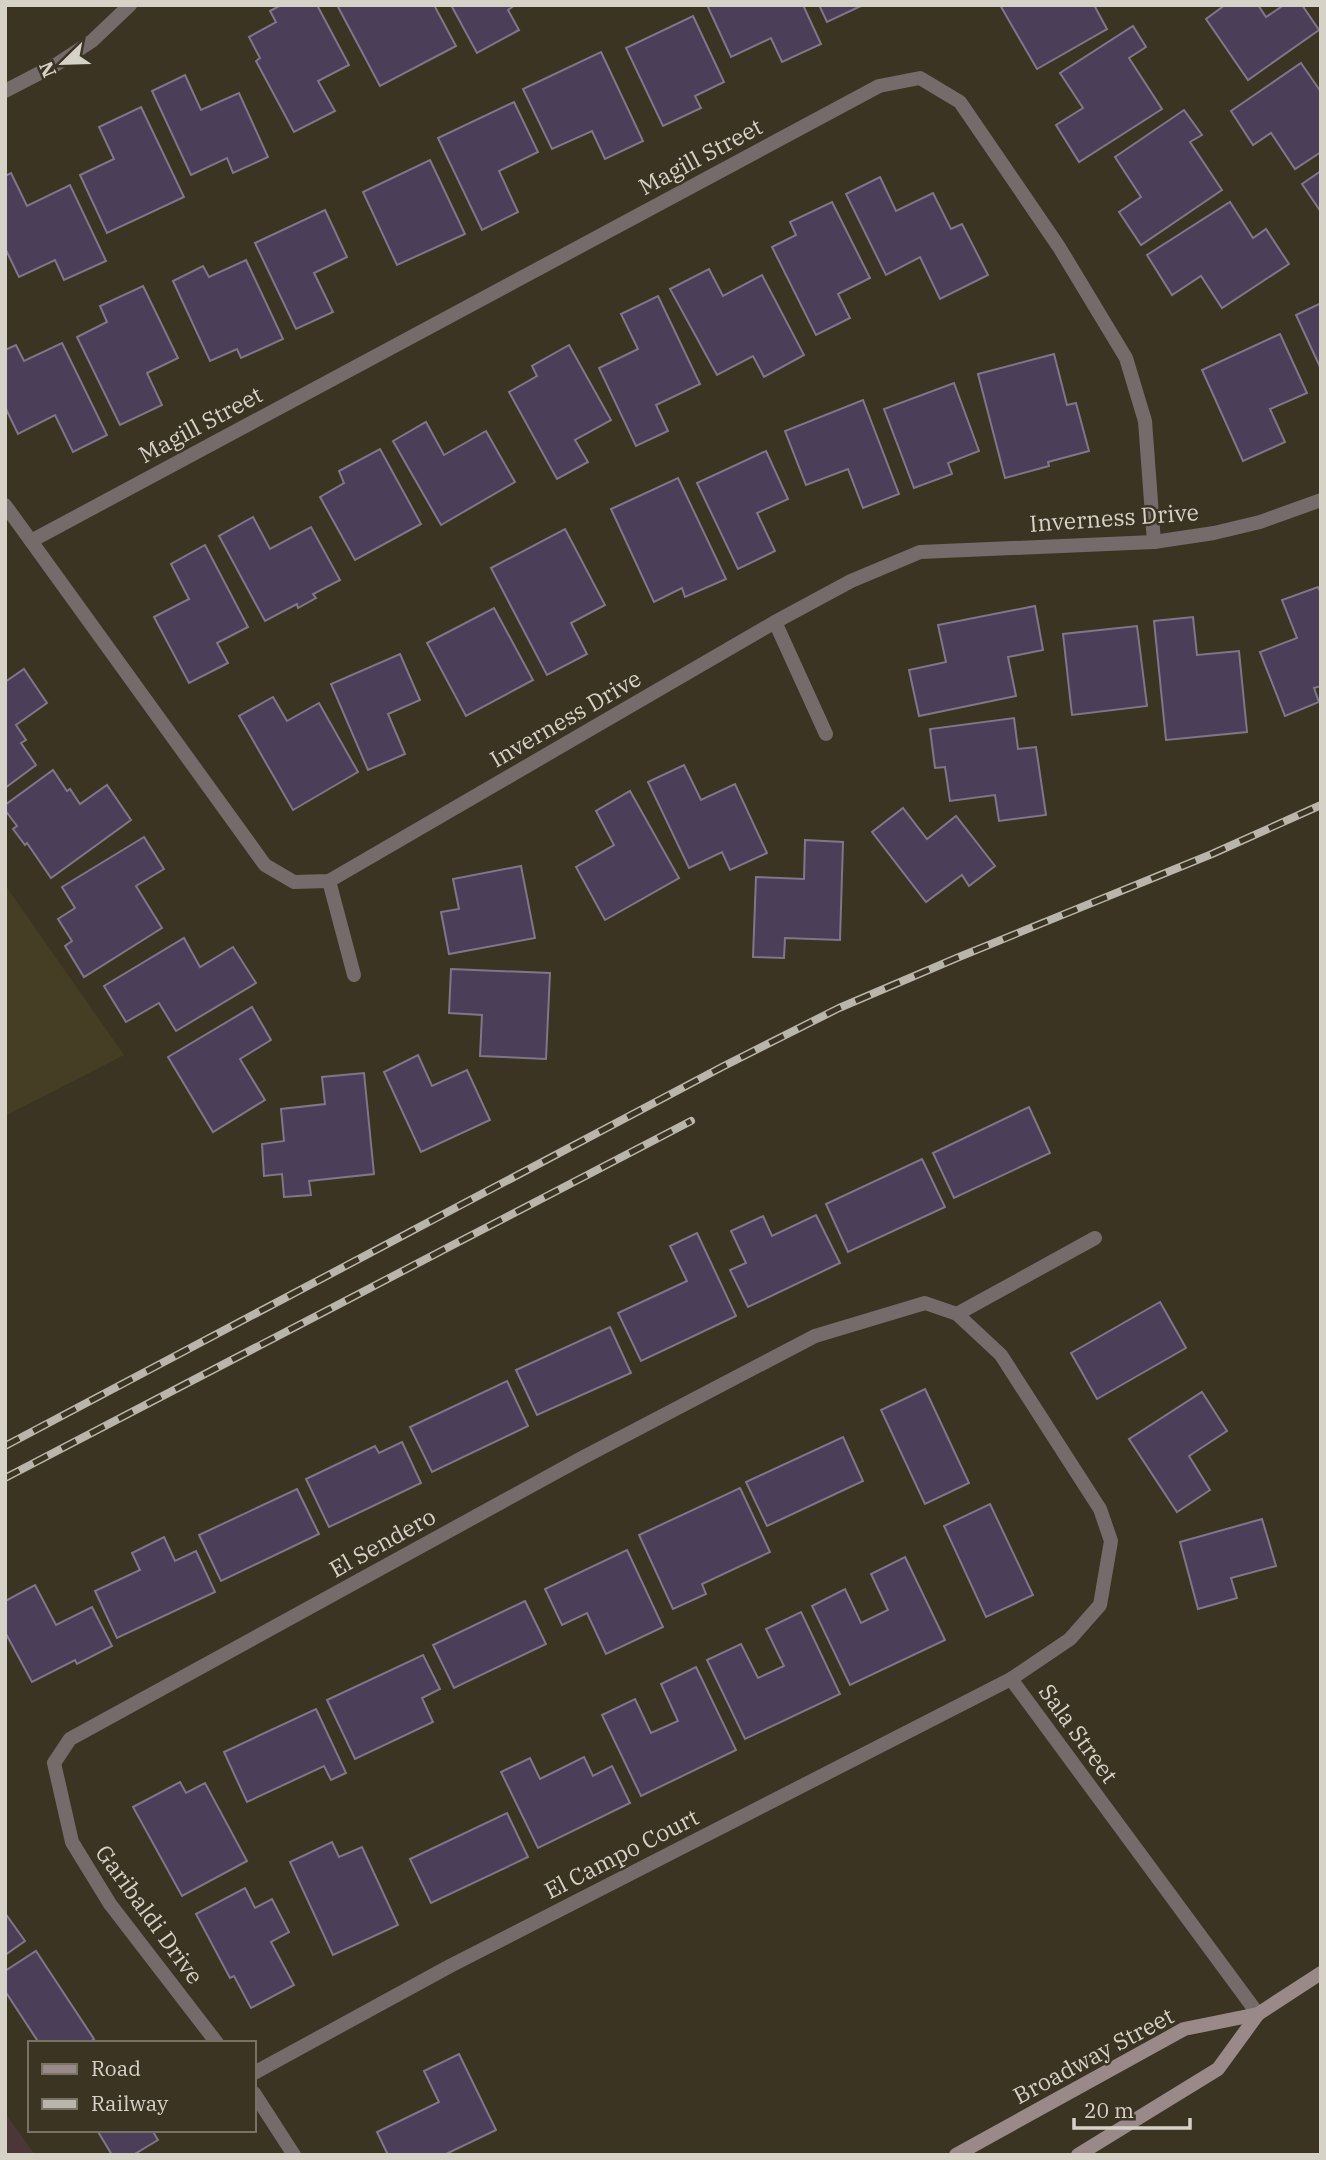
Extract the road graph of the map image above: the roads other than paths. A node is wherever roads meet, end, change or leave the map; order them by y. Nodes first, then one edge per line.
1 (130, 5) edge
2 (5, 91) edge
3 (1321, 500) edge
4 (5, 505) edge
5 (31, 541) junction
6 (1154, 542) junction
7 (775, 622) junction
8 (825, 734) dead end
9 (329, 881) junction
10 (354, 975) dead end
11 (1096, 1238) dead end
12 (957, 1314) junction
13 (743, 1374) joint
14 (1011, 1679) junction
15 (54, 1763) joint
16 (1321, 1973) edge
17 (1258, 2014) junction
18 (214, 2041) edge
19 (256, 2072) edge
20 (256, 2097) edge
21 (294, 2155) edge
22 (956, 2155) edge
23 (1078, 2155) edge

1 - 2 street
3 - 6 street, Inverness Drive
4 - 5 street, Inverness Drive
5 - 6 street, Magill Street
5 - 9 street, Inverness Drive
6 - 7 street, Inverness Drive
7 - 8 street
7 - 9 street, Inverness Drive
9 - 10 street
11 - 12 street
12 - 13 street, Sala Street
12 - 14 street, Sala Street
13 - 15 street, El Sendero
14 - 17 street, Sala Street
14 - 19 street, El Campo Court
15 - 18 street, Garibaldi Drive
16 - 17 main road, Broadway Street
17 - 22 main road, Broadway Street
17 - 23 main road, Broadway Street
20 - 21 street

